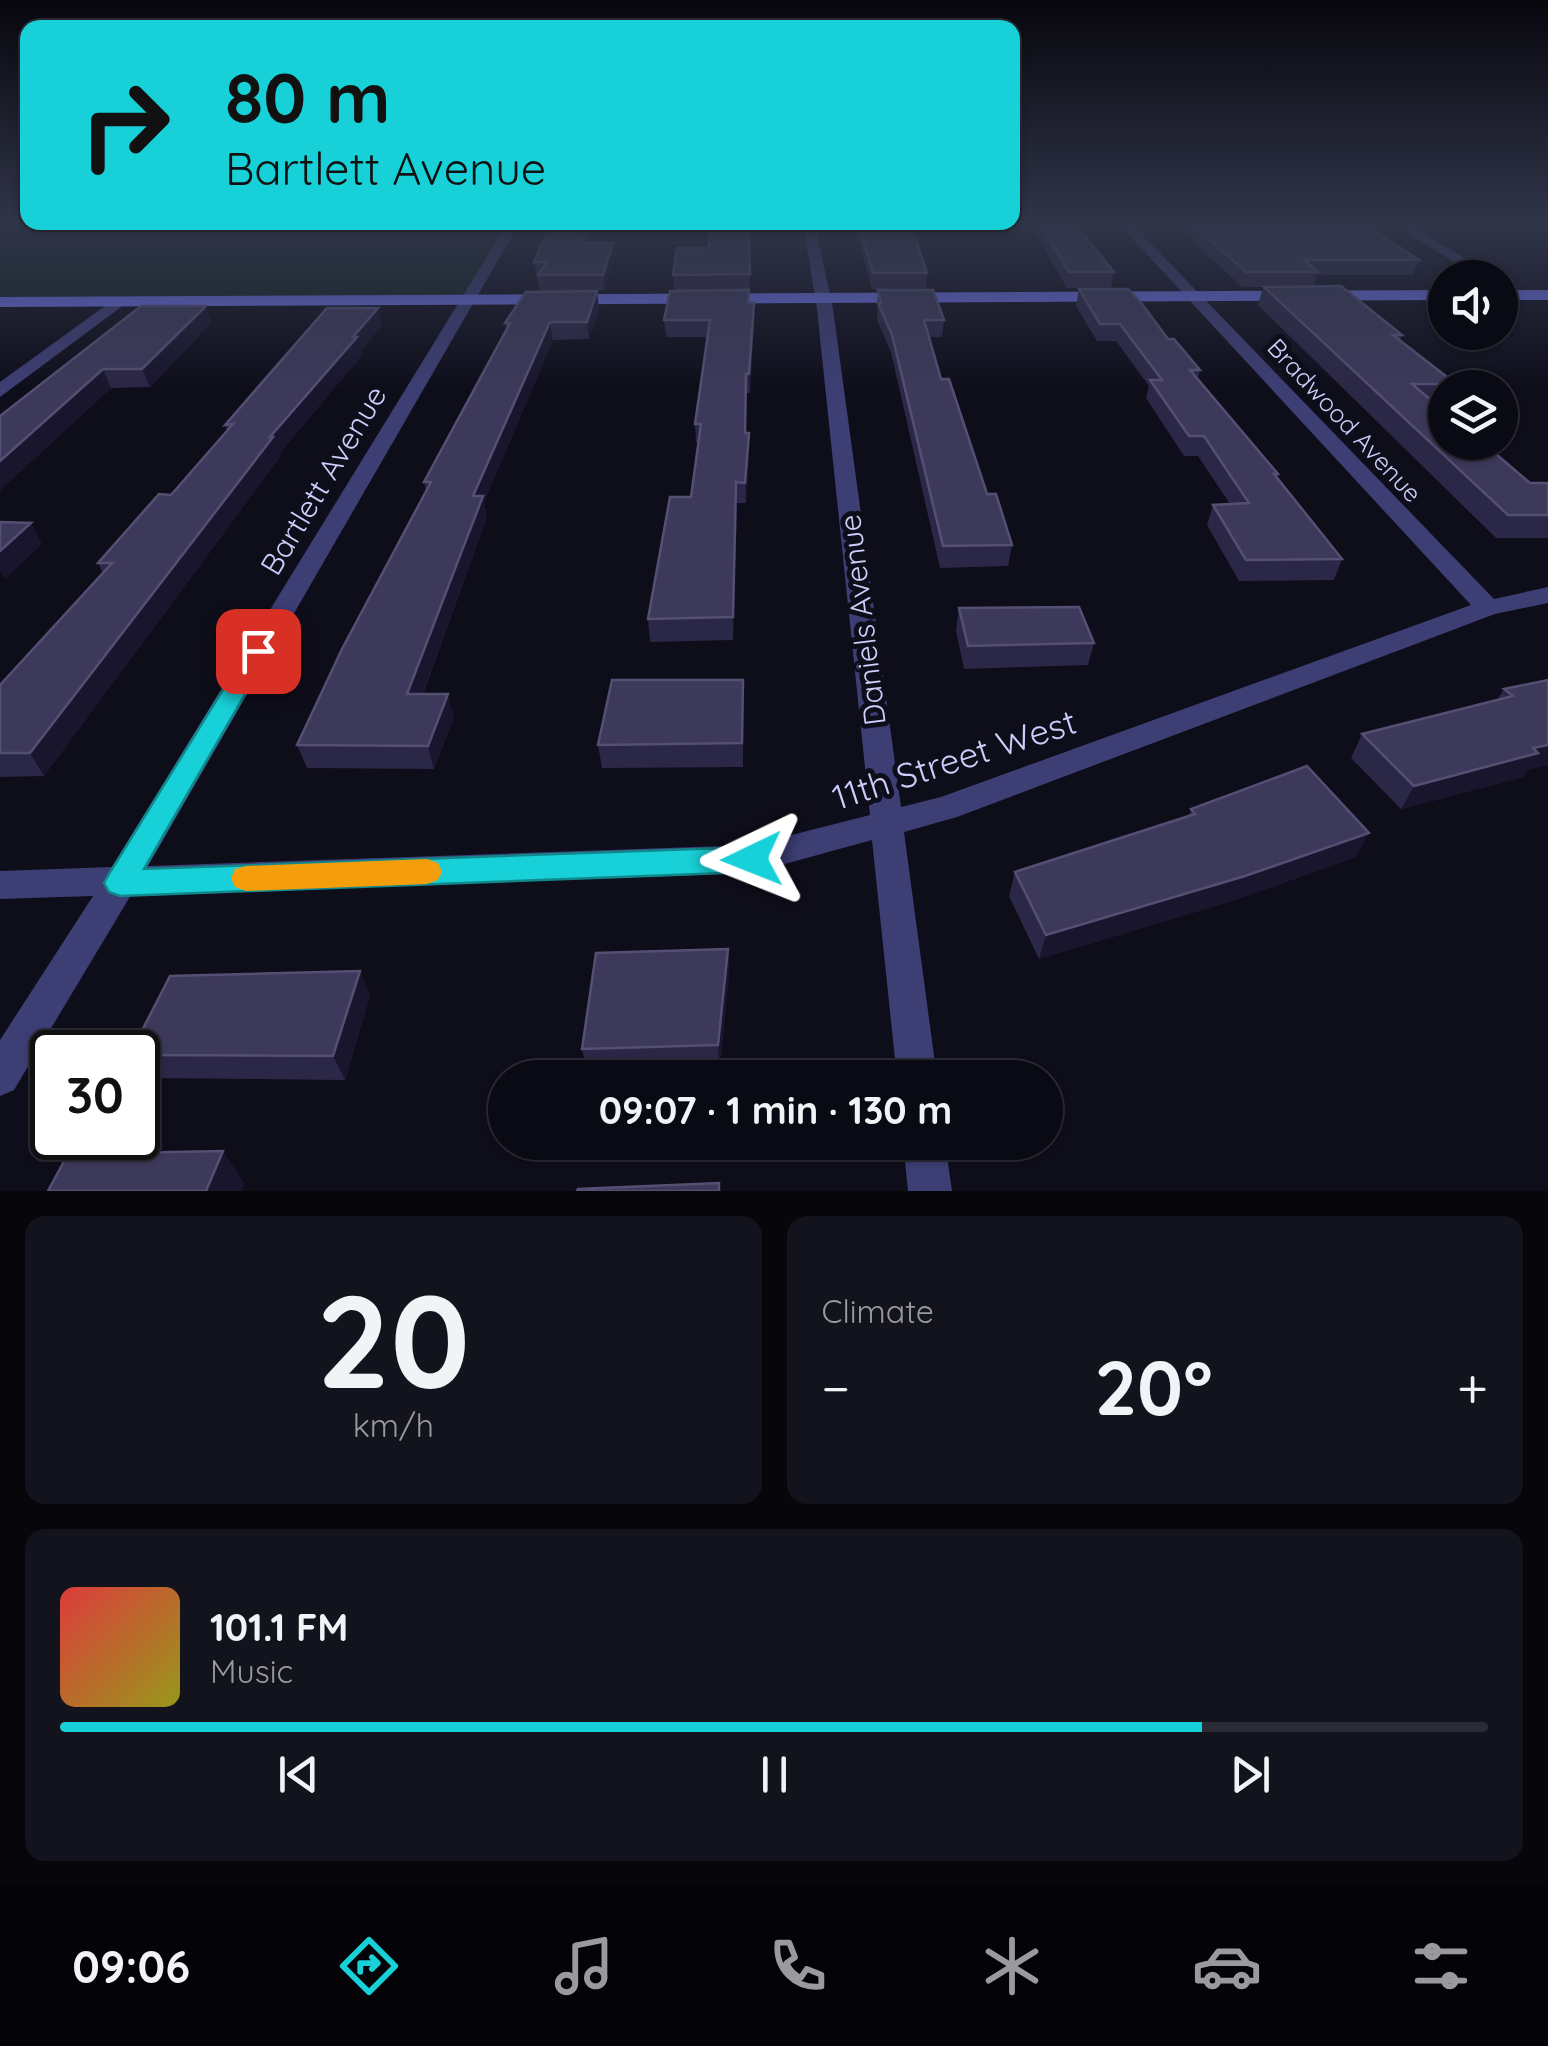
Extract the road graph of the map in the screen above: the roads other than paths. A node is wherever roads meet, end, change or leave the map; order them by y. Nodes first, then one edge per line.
1 (480, 280) edge
2 (820, 280) edge
3 (1178, 280) edge
4 (1428, 295) edge
5 (1518, 295) edge
6 (1548, 295) edge
7 (1194, 296) junction
8 (823, 298) junction
9 (468, 300) junction
10 (0, 302) edge
11 (121, 302) junction
12 (0, 391) edge
13 (1548, 595) edge
14 (1488, 608) junction
15 (887, 825) junction
16 (120, 883) junction
17 (0, 885) edge
18 (915, 1060) edge
19 (0, 1076) edge
20 (926, 1160) edge
21 (930, 1191) edge

1 - 9 street, Bartlett Avenue
2 - 8 street, Daniels Avenue
3 - 7 street, Bradwood Avenue
4 - 7 street
5 - 6 street
7 - 8 street
7 - 14 street, Bradwood Avenue
8 - 9 street
8 - 15 street, Daniels Avenue
9 - 11 street
9 - 16 street, Bartlett Avenue
10 - 11 street
11 - 12 street
13 - 14 street, 11th Street West
14 - 15 street, 11th Street West
15 - 16 street, 11th Street West
15 - 18 street, Daniels Avenue
16 - 17 street, 11th Street West
16 - 19 street, Bartlett Avenue
20 - 21 street

